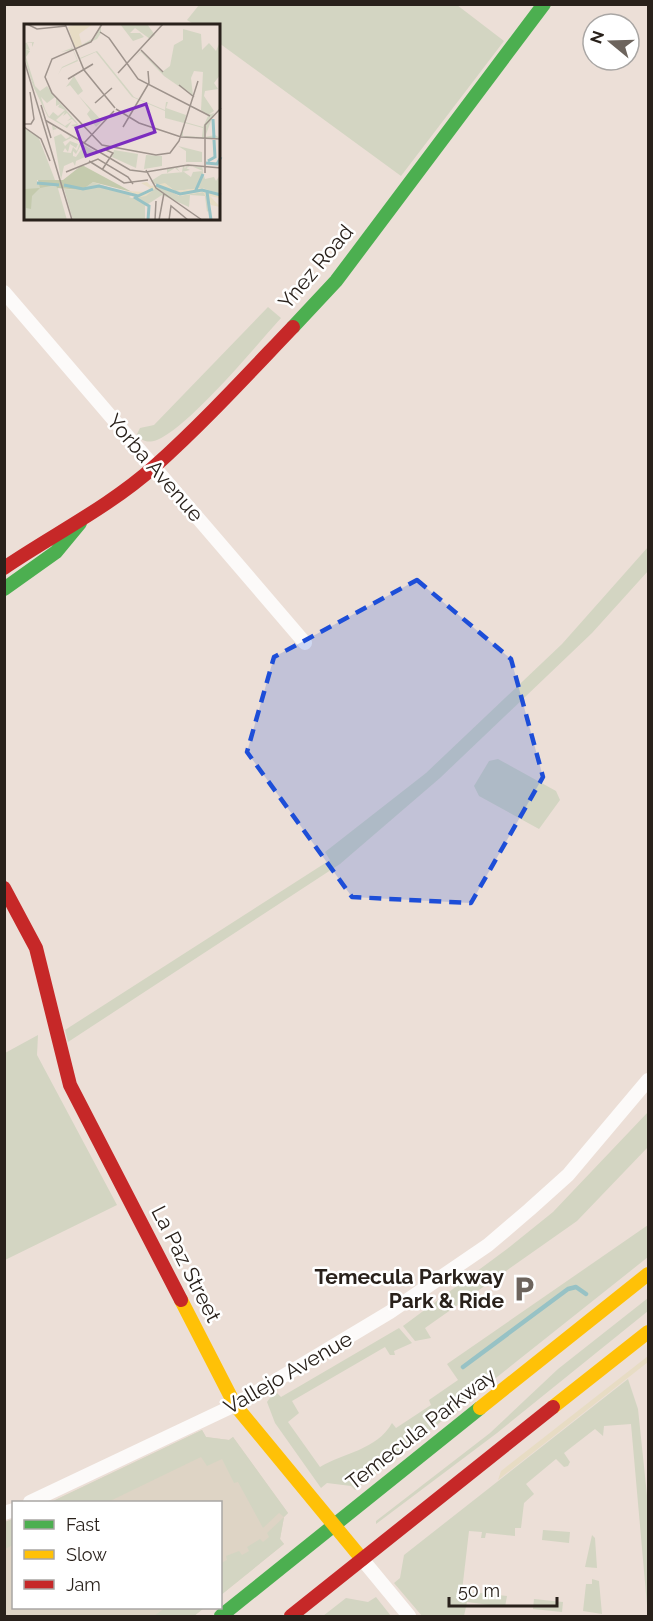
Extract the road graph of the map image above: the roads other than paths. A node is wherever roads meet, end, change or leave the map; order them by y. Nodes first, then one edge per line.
1 (544, 4) edge
2 (4, 292) edge
3 (154, 467) junction
4 (82, 521) junction
5 (4, 568) edge
6 (4, 590) edge
7 (305, 643) dead end
8 (4, 888) edge
9 (648, 1080) edge
10 (648, 1274) edge
11 (648, 1332) edge
12 (236, 1406) junction
13 (34, 1501) edge
14 (333, 1525) junction
15 (362, 1559) junction
16 (221, 1617) edge
17 (291, 1617) edge
18 (409, 1617) edge

1 - 3 main road, Ynez Road
2 - 3 street, Yorba Avenue
3 - 4 main road, Ynez Road
3 - 7 street, Yorba Avenue
4 - 5 main road, Ynez Road
4 - 6 main road, Ynez Road
8 - 12 main road, La Paz Street
9 - 12 street, Vallejo Avenue
10 - 14 main road, Temecula Parkway
11 - 15 main road
12 - 13 street, Vallejo Avenue
12 - 14 main road, La Paz Street
14 - 15 main road, La Paz Street
14 - 16 main road, Temecula Parkway
15 - 17 main road
15 - 18 street, La Paz Street

